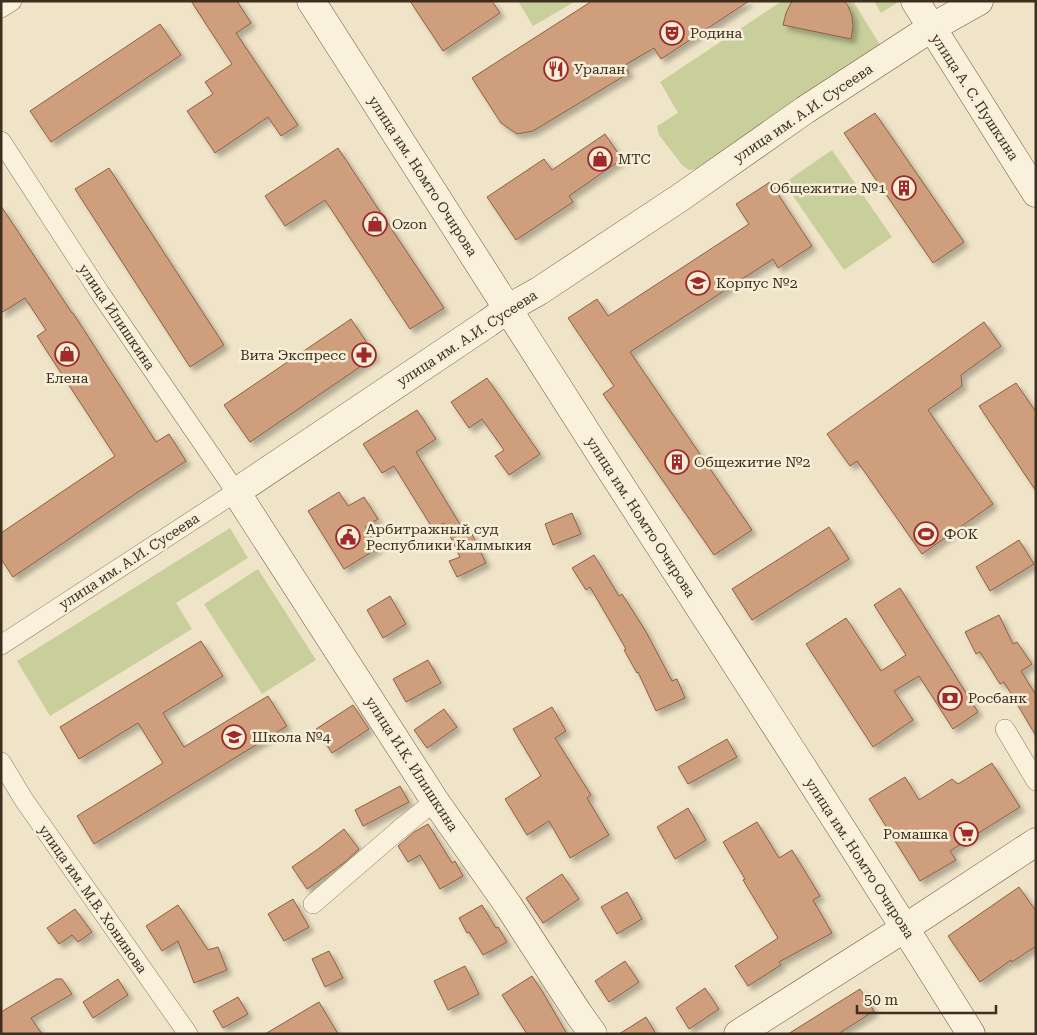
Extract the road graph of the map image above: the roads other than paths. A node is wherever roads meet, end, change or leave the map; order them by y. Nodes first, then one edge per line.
1 (12, 1) edge
2 (310, 1) edge
3 (915, 1) edge
4 (979, 1) edge
5 (1, 8) edge
6 (931, 28) junction
7 (1, 141) edge
8 (1036, 193) edge
9 (507, 309) junction
10 (236, 492) junction
11 (1, 645) edge
12 (1004, 729) dead end
13 (1, 762) edge
14 (1036, 781) edge
15 (435, 801) junction
16 (1036, 842) edge
17 (313, 904) dead end
18 (905, 928) junction
19 (188, 1034) edge
20 (593, 1034) edge
21 (738, 1034) edge
22 (971, 1034) edge

1 - 5 street
2 - 9 street, улица им. Номто Очирова
3 - 6 street, улица А. С. Пушкина
4 - 6 street, улица им. А.И. Сусеева
6 - 8 street, улица А. С. Пушкина
6 - 9 street, улица им. А.И. Сусеева
7 - 10 street, улица Илишкина
9 - 10 street, улица им. А.И. Сусеева
9 - 18 street, улица им. Номто Очирова
10 - 11 street, улица им. А.И. Сусеева
10 - 15 street, улица И.К. Илишкина
12 - 14 street
13 - 19 street, улица им. М.В. Хонинова
15 - 17 street
15 - 20 street, улица И.К. Илишкина
16 - 18 street
18 - 21 street
18 - 22 street, улица им. Номто Очирова

